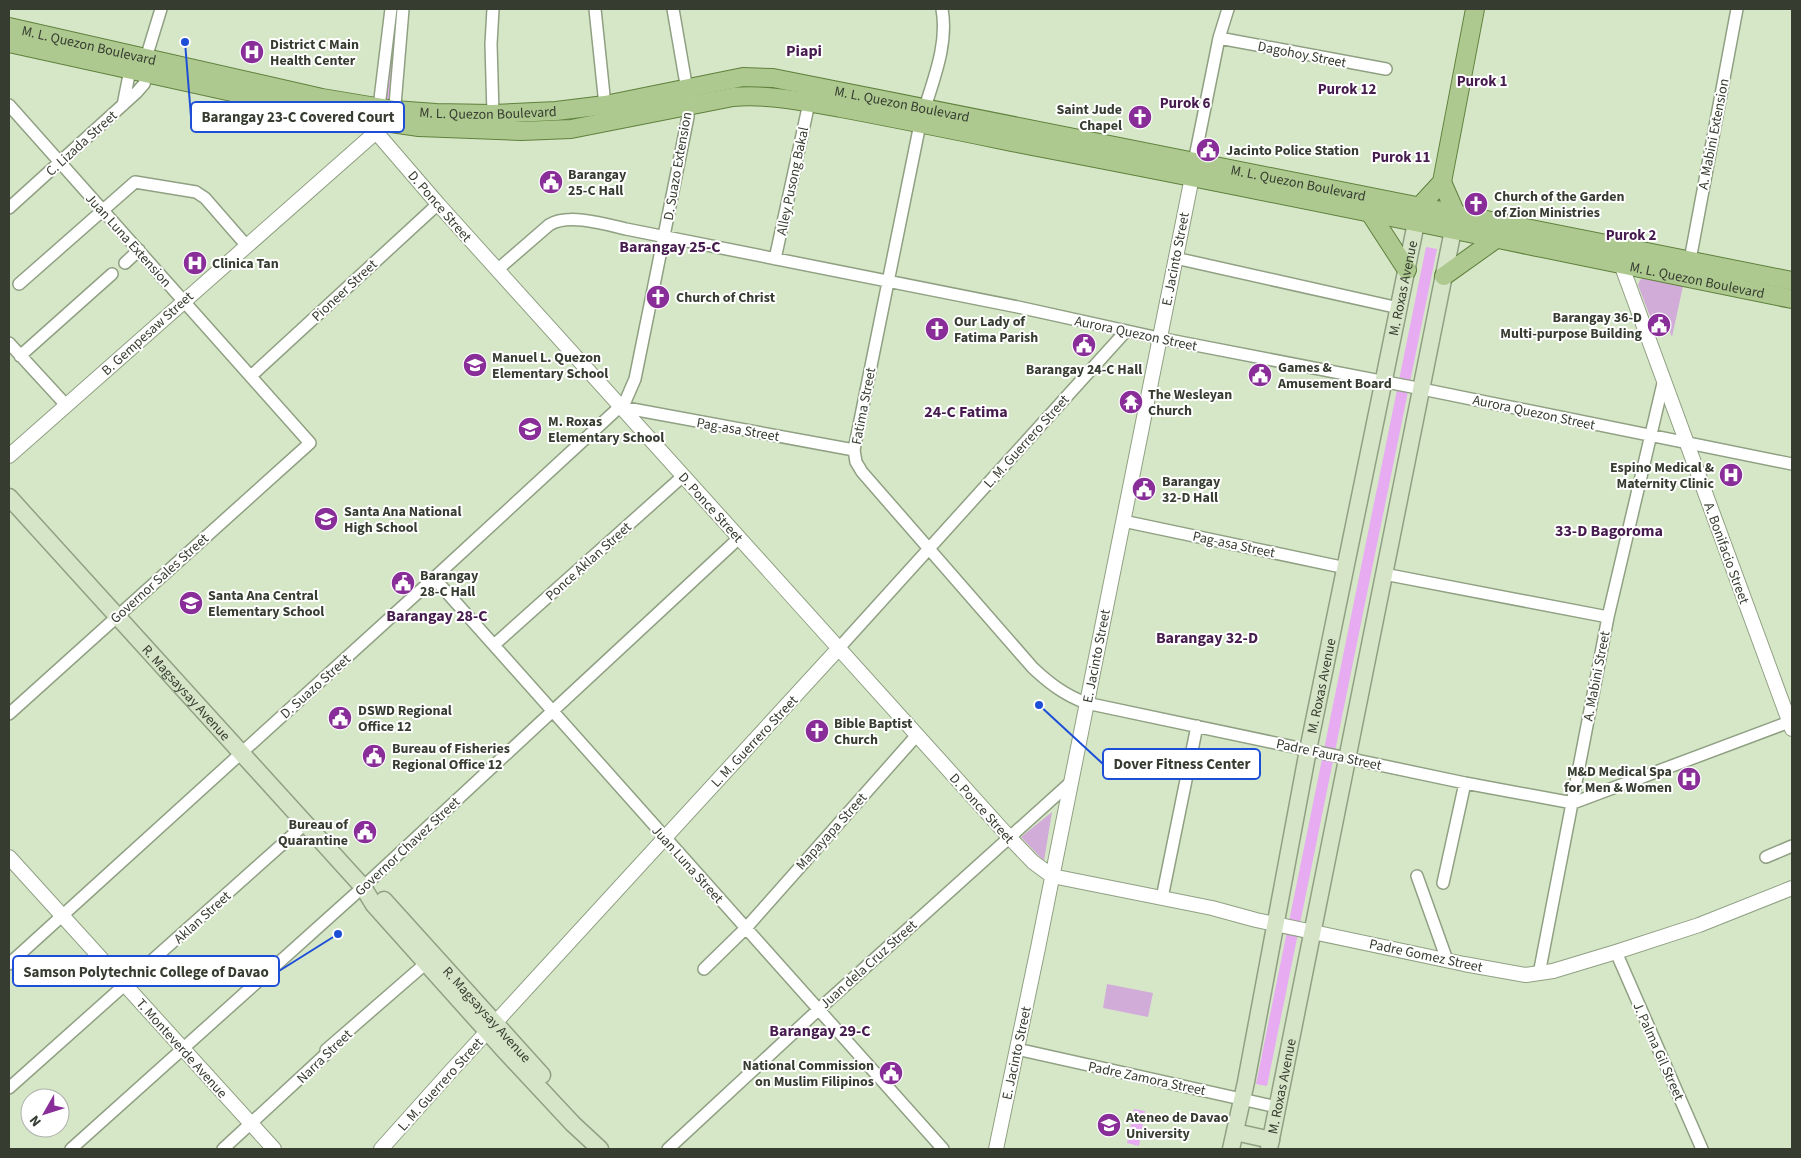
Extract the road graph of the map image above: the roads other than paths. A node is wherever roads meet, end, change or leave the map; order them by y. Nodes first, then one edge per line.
1 (161, 9) edge
2 (391, 9) edge
3 (403, 9) edge
4 (493, 9) edge
5 (595, 9) edge
6 (673, 9) edge
7 (942, 9) edge
8 (1228, 9) edge
9 (1475, 9) edge
10 (1737, 9) edge
11 (9, 27) edge
12 (1219, 38) junction
13 (9, 43) edge
14 (141, 68) junction
15 (1386, 69) dead end
16 (688, 97) junction
17 (808, 103) junction
18 (9, 105) edge
19 (123, 105) junction
20 (605, 105) junction
21 (493, 114) junction
22 (922, 116) junction
23 (384, 119) junction
24 (60, 162) junction
25 (1193, 169) junction
26 (1442, 182) junction
27 (438, 204) junction
28 (9, 208) edge
29 (102, 210) junction
30 (1370, 213) junction
31 (1418, 215) junction
32 (1454, 222) junction
33 (664, 236) junction
34 (1496, 239) junction
35 (246, 245) junction
36 (138, 250) junction
37 (1175, 258) junction
38 (775, 259) junction
39 (1690, 260) junction
40 (125, 263) dead end
41 (1621, 264) junction
42 (497, 270) junction
43 (1407, 270) junction
44 (112, 274) dead end
45 (1444, 276) junction
46 (1792, 281) edge
47 (888, 282) junction
48 (19, 284) dead end
49 (1792, 299) edge
50 (183, 300) junction
51 (1399, 308) junction
52 (1126, 331) junction
53 (1159, 338) junction
54 (9, 343) edge
55 (20, 356) junction
56 (250, 376) junction
57 (1664, 379) junction
58 (1384, 382) junction
59 (1421, 389) junction
60 (66, 405) junction
61 (621, 407) junction
62 (1650, 436) junction
63 (310, 442) joint
64 (1687, 444) junction
65 (854, 450) junction
66 (9, 456) edge
67 (1792, 464) edge
68 (683, 476) junction
69 (9, 497) edge
70 (1123, 522) junction
71 (739, 538) junction
72 (929, 548) junction
73 (1346, 568) junction
74 (1384, 574) junction
75 (434, 578) junction
76 (116, 616) junction
77 (1608, 617) junction
78 (494, 646) junction
79 (839, 648) junction
80 (1086, 704) junction
81 (552, 711) junction
82 (9, 714) edge
83 (1791, 724) edge
84 (1197, 726) junction
85 (917, 735) junction
86 (1315, 751) junction
87 (240, 753) junction
88 (1341, 756) junction
89 (1071, 782) junction
90 (1465, 783) junction
91 (1573, 803) junction
92 (305, 824) junction
93 (1009, 837) junction
94 (665, 838) junction
95 (1792, 846) edge
96 (9, 857) edge
97 (1766, 857) dead end
98 (1052, 876) junction
99 (1417, 876) dead end
100 (1443, 883) dead end
101 (363, 887) junction
102 (1792, 888) edge
103 (1162, 898) junction
104 (62, 916) junction
105 (1293, 927) junction
106 (746, 928) junction
107 (1616, 952) junction
108 (1447, 960) junction
109 (9, 964) edge
110 (425, 964) junction
111 (704, 969) dead end
112 (1539, 974) junction
113 (125, 986) junction
114 (818, 1010) junction
115 (491, 1028) junction
116 (182, 1048) junction
117 (1018, 1049) junction
118 (9, 1088) edge
119 (1242, 1098) junction
120 (1277, 1107) junction
121 (251, 1124) junction
122 (1235, 1132) junction
123 (1270, 1145) edge
124 (71, 1149) edge
125 (224, 1149) edge
126 (274, 1149) edge
127 (382, 1149) edge
128 (600, 1149) edge
129 (605, 1149) edge
130 (668, 1149) edge
131 (943, 1149) edge
132 (996, 1149) edge
133 (1232, 1149) edge
134 (1702, 1149) edge

1 - 14 street
2 - 23 street
3 - 23 street
4 - 21 street
5 - 20 street
6 - 16 street, D. Suazo Extension
7 - 22 street, Fatima Street
8 - 12 street
9 - 26 main road
10 - 39 street, A. Mabini Extension
11 - 14 main road, M. L. Quezon Boulevard
12 - 15 street, Dagohoy Street
12 - 25 street
13 - 14 main road, M. L. Quezon Boulevard
14 - 19 street
14 - 19 street, C. Lizada Street
14 - 23 main road, M. L. Quezon Boulevard
16 - 17 main road, M. L. Quezon Boulevard
16 - 20 main road, M. L. Quezon Boulevard
16 - 22 main road, M. L. Quezon Boulevard
16 - 23 main road, M. L. Quezon Boulevard
16 - 33 street, D. Suazo Extension
17 - 22 main road, M. L. Quezon Boulevard
17 - 38 street, Alley Pusong Bakal
18 - 24 street, Juan Luna Extension
19 - 24 street, C. Lizada Street
20 - 21 main road, M. L. Quezon Boulevard
21 - 23 main road, M. L. Quezon Boulevard
22 - 25 main road, M. L. Quezon Boulevard
22 - 47 street, Fatima Street
23 - 27 street, D. Ponce Street
23 - 35 street, B. Gempesaw Street
24 - 28 street, C. Lizada Street
24 - 29 street, Juan Luna Extension
25 - 30 main road, M. L. Quezon Boulevard
25 - 31 main road, M. L. Quezon Boulevard
25 - 37 street, E. Jacinto Street
26 - 31 main road
26 - 32 main road
27 - 42 street, D. Ponce Street
27 - 56 street, Pioneer Street
29 - 35 street
29 - 36 street, Juan Luna Extension
29 - 48 street
30 - 31 main road, M. L. Quezon Boulevard
30 - 43 main road
31 - 32 main road, M. L. Quezon Boulevard
31 - 43 main road, M. Roxas Avenue
32 - 34 main road, M. L. Quezon Boulevard
32 - 39 main road, M. L. Quezon Boulevard
32 - 45 main road, M. Roxas Avenue
33 - 38 street, Aurora Quezon Street
33 - 42 street, Aurora Quezon Street
33 - 61 street, D. Suazo Extension
34 - 41 main road, M. L. Quezon Boulevard
34 - 45 main road
35 - 50 street, B. Gempesaw Street
36 - 40 street
36 - 50 street, Juan Luna Extension
37 - 51 street
37 - 53 street, E. Jacinto Street
38 - 47 street, Aurora Quezon Street
39 - 46 main road, M. L. Quezon Boulevard
41 - 49 main road, M. L. Quezon Boulevard
41 - 57 street, A. Bonifacio Street
42 - 61 street, D. Ponce Street
43 - 51 main road, M. Roxas Avenue
44 - 55 street
45 - 59 main road, M. Roxas Avenue
47 - 52 street, Aurora Quezon Street
47 - 65 street, Fatima Street
50 - 56 street, Juan Luna Extension
50 - 60 street, B. Gempesaw Street
51 - 58 main road, M. Roxas Avenue
52 - 53 street, Aurora Quezon Street
52 - 72 street, L. M. Guerrero Street
53 - 58 street, Aurora Quezon Street
53 - 70 street, E. Jacinto Street
54 - 55 street
55 - 60 street
56 - 63 street, Juan Luna Extension
57 - 62 street, A. Mabini Street
57 - 64 street, A. Bonifacio Street
58 - 59 street, Aurora Quezon Street
58 - 73 main road, M. Roxas Avenue
59 - 62 street, Aurora Quezon Street
59 - 74 main road, M. Roxas Avenue
60 - 66 street, B. Gempesaw Street
61 - 65 street, Pag-asa Street
61 - 68 street, D. Ponce Street
61 - 75 street, D. Suazo Street
62 - 64 street, Aurora Quezon Street
62 - 77 street, A. Mabini Street
63 - 76 street, Governor Sales Street
64 - 67 street, Aurora Quezon Street
64 - 83 street, A. Bonifacio Street
65 - 72 street, Fatima Street
68 - 71 street, D. Ponce Street
68 - 78 street, Ponce Aklan Street
69 - 76 main road, R. Magsaysay Avenue
70 - 73 street, Pag-asa Street
70 - 80 street, E. Jacinto Street
71 - 79 street, D. Ponce Street
71 - 81 street, Governor Chavez Street
72 - 79 street, L. M. Guerrero Street
72 - 80 street, Fatima Street
73 - 86 main road, M. Roxas Avenue
74 - 77 street
74 - 88 main road, M. Roxas Avenue
75 - 78 street, Juan Luna Street
75 - 87 street, D. Suazo Street
76 - 82 street, Governor Sales Street
76 - 87 main road, R. Magsaysay Avenue
77 - 91 street, A. Mabini Street
78 - 81 street, Juan Luna Street
79 - 85 street, D. Ponce Street
79 - 94 street, L. M. Guerrero Street
80 - 84 street, Padre Faura Street
80 - 89 street, E. Jacinto Street
81 - 94 street, Juan Luna Street
81 - 101 street, Governor Chavez Street
83 - 91 street
84 - 86 street, Padre Faura Street
84 - 103 street
85 - 93 street, D. Ponce Street
85 - 106 street, Mapayapa Street
86 - 88 street, Padre Faura Street
86 - 105 main road, M. Roxas Avenue
87 - 92 main road, R. Magsaysay Avenue
87 - 104 street, D. Suazo Street
88 - 90 street, Padre Faura Street
88 - 105 main road, M. Roxas Avenue
89 - 93 street, Juan dela Cruz Street
89 - 98 street, E. Jacinto Street
90 - 91 street, Padre Faura Street
90 - 100 street
91 - 112 street, A. Mabini Street
92 - 101 main road, R. Magsaysay Avenue
92 - 113 street, Aklan Street
93 - 98 street, D. Ponce Street
93 - 114 street, Juan dela Cruz Street
94 - 106 street, Juan Luna Street
94 - 115 street, L. M. Guerrero Street
95 - 97 street
96 - 104 street, T. Monteverde Avenue
98 - 103 street, Padre Gomez Street
98 - 117 street, E. Jacinto Street
99 - 108 street
101 - 110 main road, R. Magsaysay Avenue
101 - 115 main road, R. Magsaysay Avenue
101 - 116 street, Governor Chavez Street
102 - 107 street, Padre Gomez Street
103 - 105 street, Padre Gomez Street
104 - 109 street, D. Suazo Street
104 - 113 street, T. Monteverde Avenue
105 - 108 street, Padre Gomez Street
105 - 119 main road, M. Roxas Avenue
105 - 120 main road, M. Roxas Avenue
106 - 111 street, Mapayapa Street
106 - 114 street, Juan Luna Street
107 - 112 street, Padre Gomez Street
107 - 134 street, J. Palma Gil Street
108 - 112 street, Padre Gomez Street
110 - 115 main road, R. Magsaysay Avenue
110 - 121 street, Narra Street
113 - 116 street, T. Monteverde Avenue
113 - 118 street, Aklan Street
114 - 130 street, Juan dela Cruz Street
114 - 131 street, Juan Luna Street
115 - 127 street, L. M. Guerrero Street
115 - 128 main road, R. Magsaysay Avenue
115 - 129 main road, R. Magsaysay Avenue
116 - 121 street, T. Monteverde Avenue
116 - 124 street, Governor Chavez Street
117 - 119 street, Padre Zamora Street
117 - 132 street, E. Jacinto Street
119 - 120 street, Padre Zamora Street
119 - 122 main road, M. Roxas Avenue
120 - 123 main road, M. Roxas Avenue
121 - 125 street, Narra Street
121 - 126 street, T. Monteverde Avenue
122 - 123 main road
122 - 133 main road, M. Roxas Avenue

